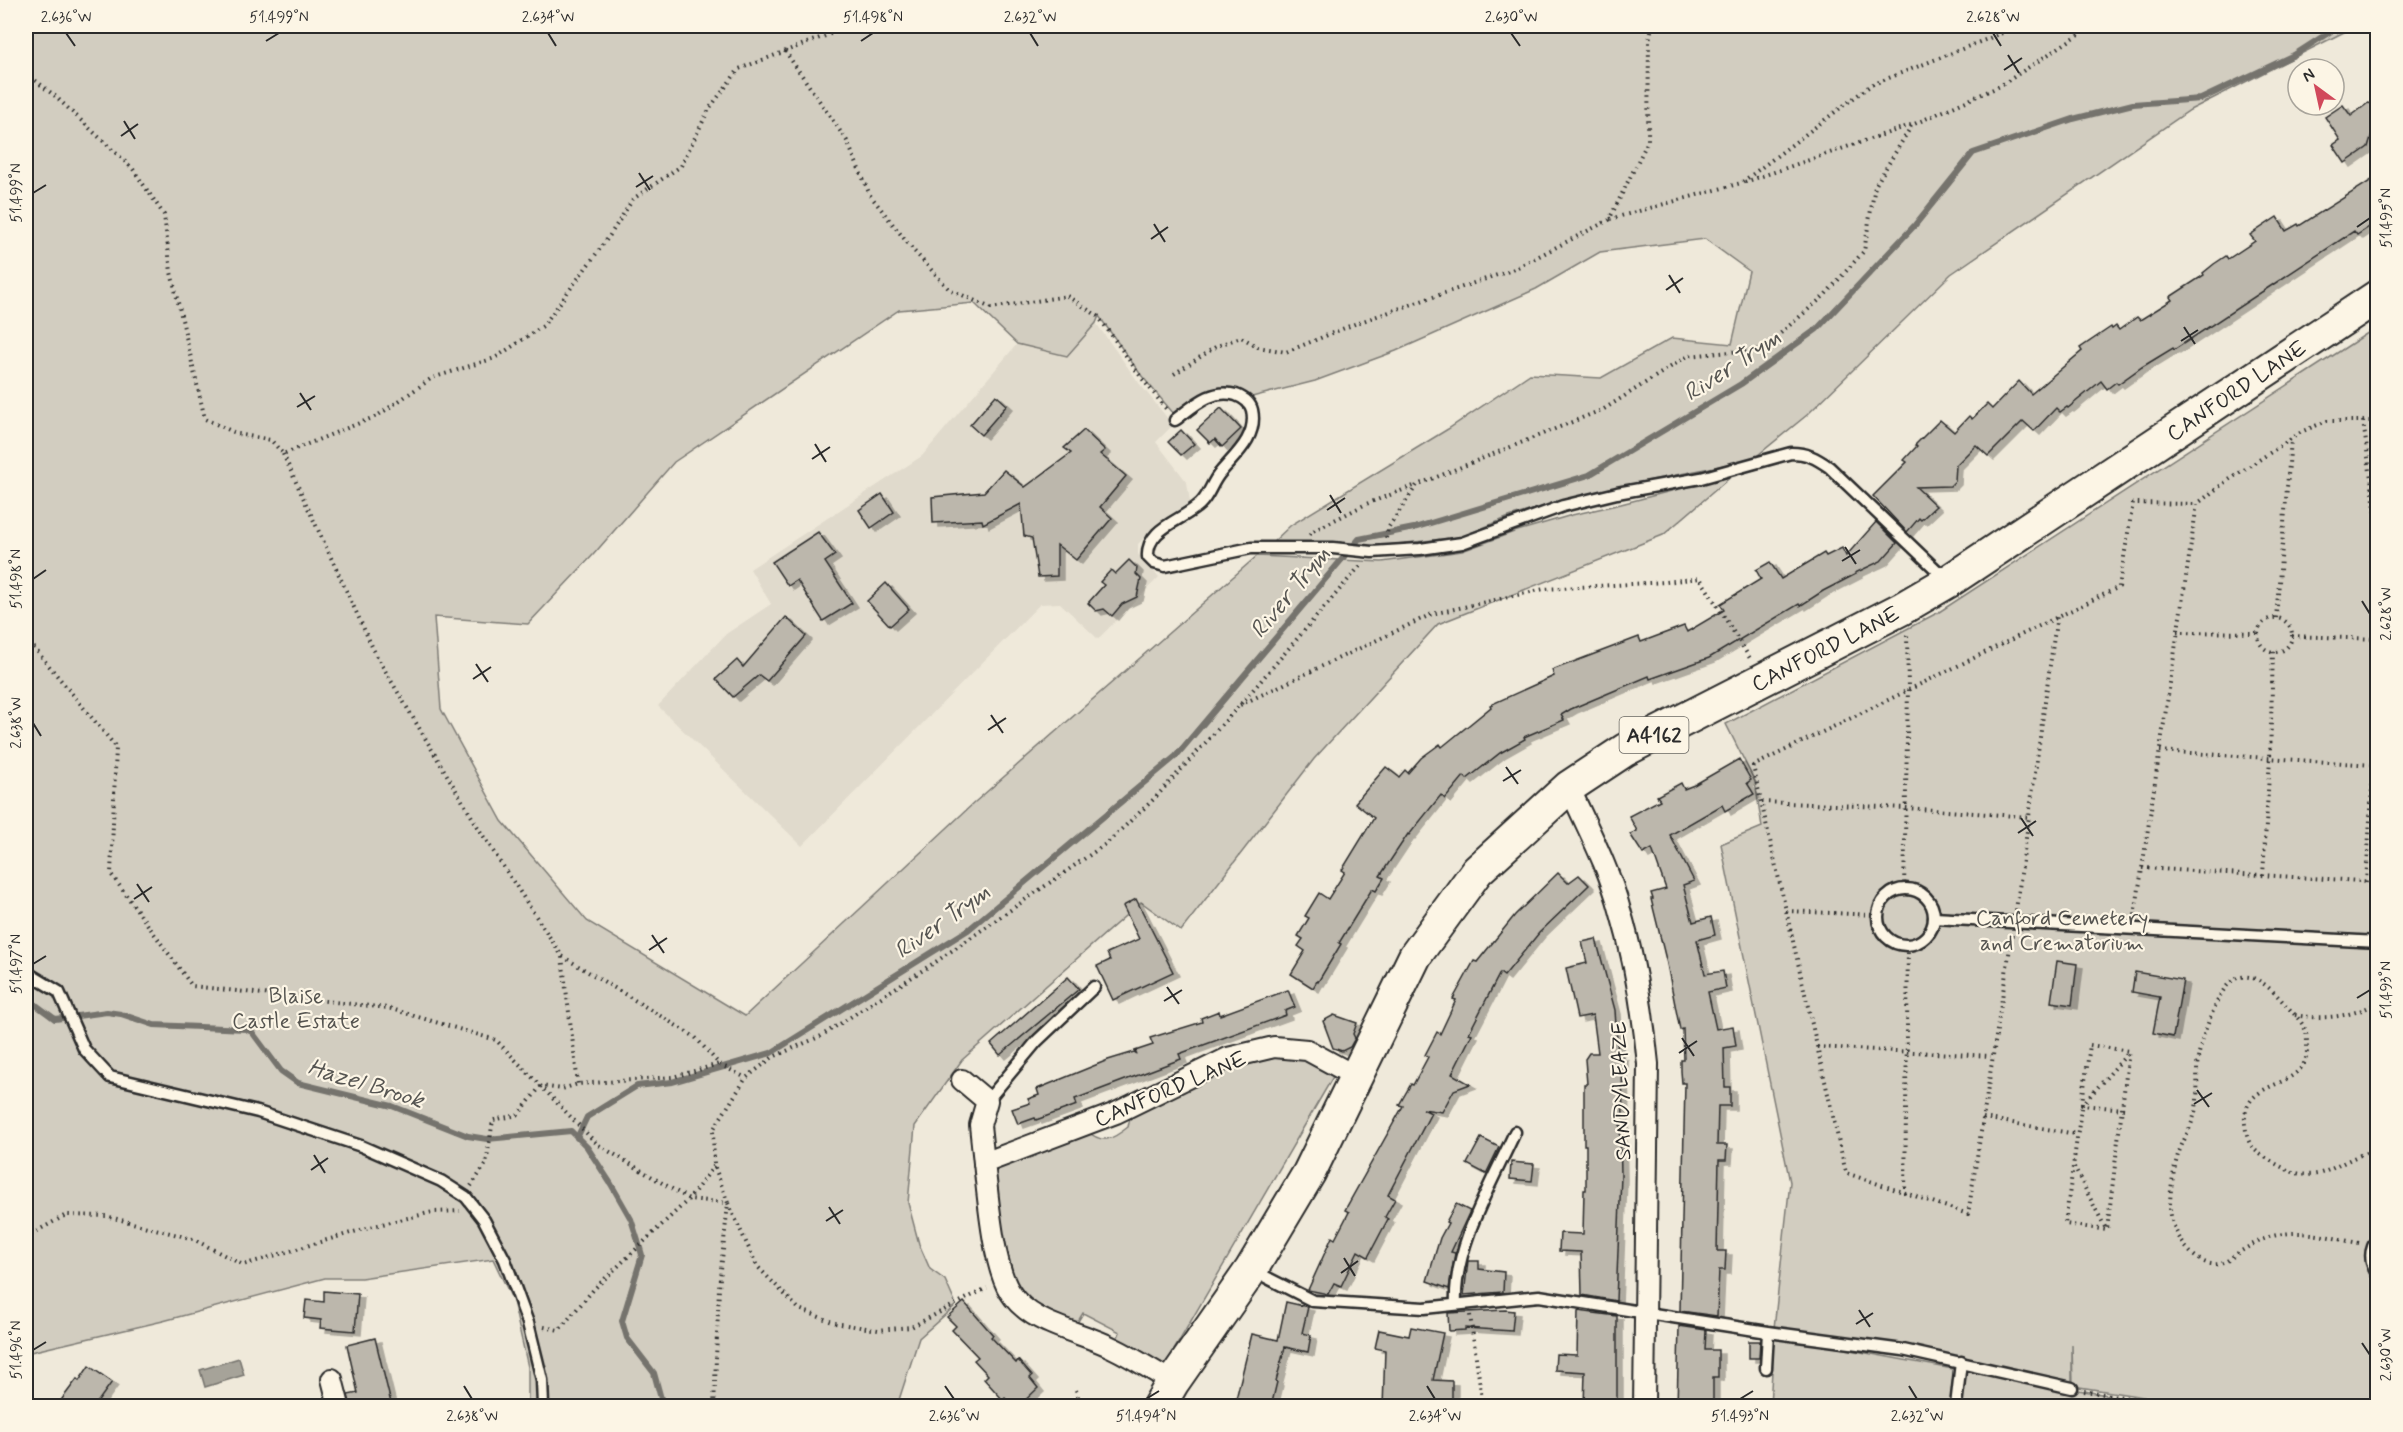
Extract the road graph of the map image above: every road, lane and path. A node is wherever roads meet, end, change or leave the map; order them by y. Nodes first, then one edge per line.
1 (842, 26) edge
2 (1653, 26) edge
3 (2020, 26) edge
4 (2089, 26) edge
5 (785, 51) junction
6 (26, 73) edge
7 (1912, 125) junction
8 (1741, 183) junction
9 (1609, 220) junction
10 (2378, 296) edge
11 (1173, 374) dead end
12 (1175, 420) joint
13 (2363, 421) junction
14 (2378, 421) edge
15 (2291, 441) junction
16 (283, 454) junction
17 (1417, 485) junction
18 (2197, 504) junction
19 (1388, 528) dead end
20 (2378, 529) edge
21 (1304, 548) junction
22 (1372, 552) junction
23 (1949, 581) junction
24 (1901, 609) junction
25 (2057, 615) junction
26 (2276, 618) junction
27 (2177, 632) junction
28 (2258, 633) junction
29 (2292, 636) junction
30 (26, 638) edge
31 (2378, 639) edge
32 (2273, 651) junction
33 (1763, 679) junction
34 (1908, 690) junction
35 (2378, 696) edge
36 (1239, 706) junction
37 (2160, 751) junction
38 (2270, 758) junction
39 (2374, 765) junction
40 (1569, 787) junction
41 (1762, 802) junction
42 (1906, 808) junction
43 (2029, 817) junction
44 (2141, 868) junction
45 (2263, 875) junction
46 (2366, 882) junction
47 (2378, 882) edge
48 (1904, 889) junction
49 (1786, 911) junction
50 (1877, 915) junction
51 (1934, 918) junction
52 (2014, 921) junction
53 (2133, 928) junction
54 (2378, 942) edge
55 (1908, 946) junction
56 (562, 956) junction
57 (26, 972) edge
58 (1094, 987) dead end
59 (2375, 1004) dead end
60 (2294, 1014) junction
61 (1817, 1047) junction
62 (1908, 1052) junction
63 (2129, 1052) junction
64 (1991, 1056) junction
65 (719, 1064) junction
66 (1355, 1076) junction
67 (746, 1078) junction
68 (962, 1080) dead end
69 (578, 1084) junction
70 (541, 1086) junction
71 (987, 1101) junction
72 (2082, 1105) junction
73 (2124, 1109) junction
74 (1983, 1118) junction
75 (1515, 1132) dead end
76 (2076, 1134) junction
77 (2378, 1150) edge
78 (984, 1162) junction
79 (714, 1165) junction
80 (2073, 1165) junction
81 (1905, 1194) junction
82 (466, 1197) junction
83 (689, 1198) junction
84 (728, 1203) junction
85 (478, 1213) junction
86 (2107, 1230) junction
87 (26, 1238) edge
88 (2375, 1242) edge
89 (1251, 1270) junction
90 (2378, 1275) edge
91 (1004, 1279) junction
92 (1468, 1302) junction
93 (1456, 1304) junction
94 (1646, 1313) junction
95 (528, 1323) junction
96 (1768, 1332) junction
97 (1961, 1362) junction
98 (1766, 1368) dead end
99 (2072, 1388) joint
100 (1076, 1390) dead end
101 (1166, 1394) edge
102 (543, 1407) edge
103 (714, 1407) edge
104 (1080, 1407) edge
105 (1483, 1407) edge
106 (1644, 1407) edge
107 (1956, 1407) edge
108 (2181, 1407) edge

1 - 5 path
2 - 9 path
3 - 8 path
4 - 7 path
5 - 12 path
5 - 16 path
6 - 16 path
7 - 8 path
7 - 17 path
8 - 9 path
9 - 11 path
10 - 23 main road, CANFORD LANE / A4162
12 - 21 lane
13 - 14 path
13 - 15 path
13 - 20 path
15 - 18 path
15 - 26 path
16 - 56 path
17 - 19 path
17 - 21 path
18 - 25 path
18 - 27 path
21 - 22 lane
22 - 23 lane
22 - 36 path
23 - 24 main road, CANFORD LANE / A4162
24 - 33 main road, CANFORD LANE / A4162
24 - 34 path
25 - 34 path
25 - 43 path
26 - 28 path
26 - 29 path
27 - 28 path
27 - 37 path
28 - 32 path
29 - 31 path
29 - 32 path
30 - 70 path
32 - 38 path
33 - 36 path
33 - 40 main road, CANFORD LANE / A4162
34 - 41 path
34 - 42 path
35 - 39 path
36 - 67 path
37 - 38 path
37 - 44 path
38 - 39 path
38 - 45 path
39 - 46 path
40 - 66 main road, CANFORD LANE / A4162
40 - 94 street, SANDYLEAZE
41 - 42 path
41 - 49 path
42 - 43 path
42 - 48 path
43 - 52 path
44 - 45 path
44 - 53 path
45 - 46 path
46 - 47 path
48 - 50 lane
48 - 51 lane
49 - 50 path
49 - 61 path
50 - 55 lane
51 - 52 lane
51 - 55 lane
52 - 53 lane
52 - 64 path
53 - 54 lane
55 - 62 path
56 - 65 path
56 - 69 path
57 - 82 lane
58 - 71 lane
59 - 60 path
60 - 77 path
60 - 88 path
61 - 62 path
61 - 81 path
62 - 64 path
62 - 81 path
63 - 72 path
63 - 72 path
63 - 73 path
64 - 74 path
65 - 67 path
65 - 69 path
66 - 78 street, CANFORD LANE
66 - 89 main road, CANFORD LANE / A4162
67 - 79 path
68 - 71 street
69 - 70 path
70 - 82 path
70 - 83 path
71 - 78 street, CANFORD LANE
72 - 73 path
72 - 76 path
73 - 86 path
74 - 76 path
74 - 81 path
75 - 93 lane
76 - 80 path
78 - 91 street, CANFORD LANE
79 - 83 path
79 - 84 path
80 - 86 path
80 - 86 path
82 - 85 lane
83 - 84 path
83 - 95 path
84 - 91 path
84 - 103 path
85 - 87 path
85 - 95 lane
88 - 90 lane
89 - 93 lane
89 - 101 main road, CANFORD LANE / A4162
91 - 101 street, CANFORD LANE
92 - 93 lane
92 - 94 lane
92 - 105 path
94 - 96 lane
94 - 106 street, SANDYLEAZE
95 - 102 lane
96 - 97 lane
96 - 98 lane
97 - 99 lane
97 - 107 lane
99 - 108 path
100 - 104 path

